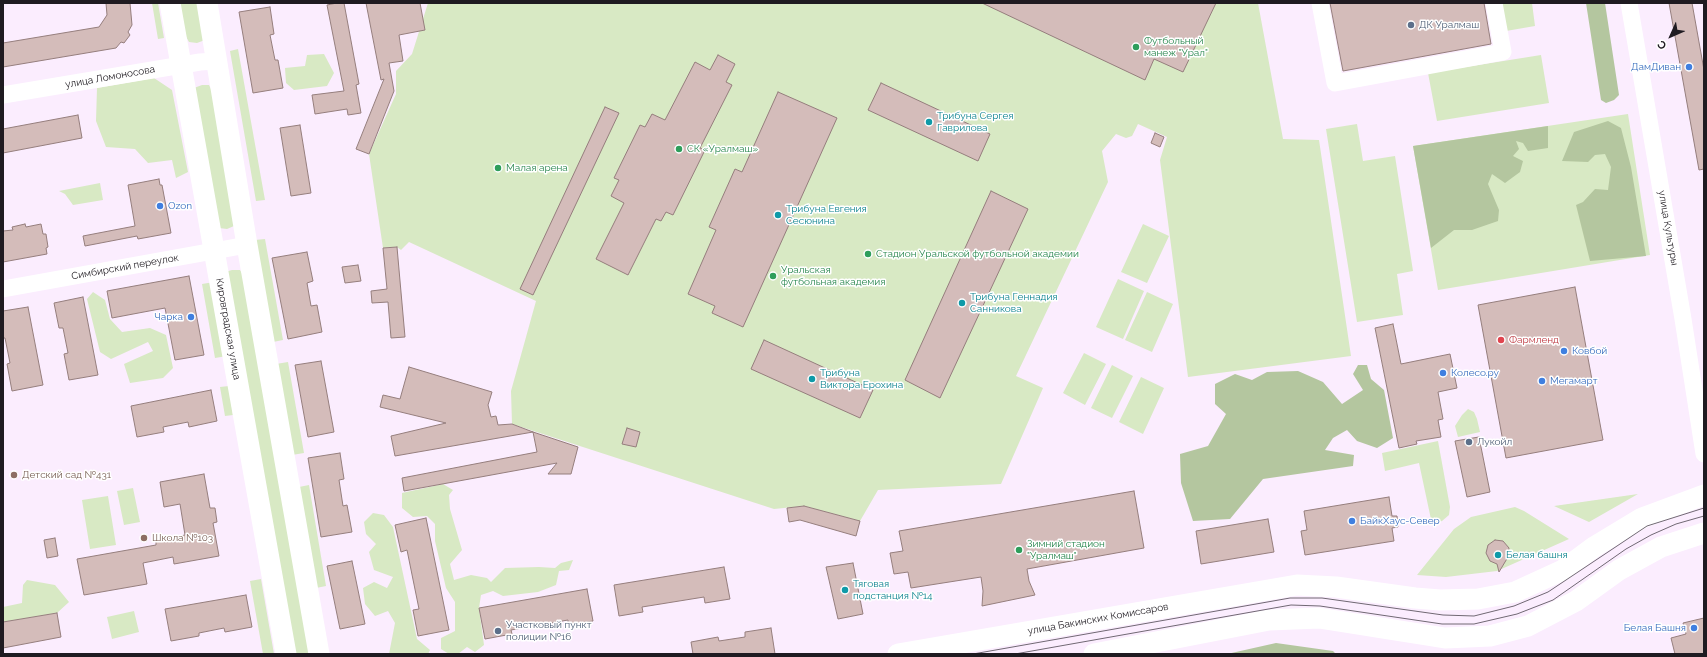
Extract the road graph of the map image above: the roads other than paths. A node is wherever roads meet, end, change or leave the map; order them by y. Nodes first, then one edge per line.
1 (170, 3) edge
2 (207, 3) edge
3 (1320, 3) edge
4 (1494, 3) edge
5 (1629, 3) edge
6 (216, 61) junction
7 (181, 65) junction
8 (3, 95) edge
9 (247, 245) junction
10 (214, 251) junction
11 (3, 289) edge
12 (1704, 454) edge
13 (1704, 495) edge
14 (1704, 533) edge
15 (286, 654) edge
16 (320, 654) edge
17 (898, 654) edge
18 (1094, 654) edge

1 - 7 main road, Кировградская улица
2 - 6 main road
3 - 4 street
5 - 12 street, улица Культуры
6 - 7 street, улица Ломоносова
6 - 9 main road
7 - 8 street, улица Ломоносова
7 - 10 main road, Кировградская улица
9 - 10 street, Симбирский переулок
9 - 16 main road
10 - 11 street, Симбирский переулок
10 - 15 main road, Кировградская улица
13 - 17 main road, улица Бакинских Комиссаров
14 - 18 main road

